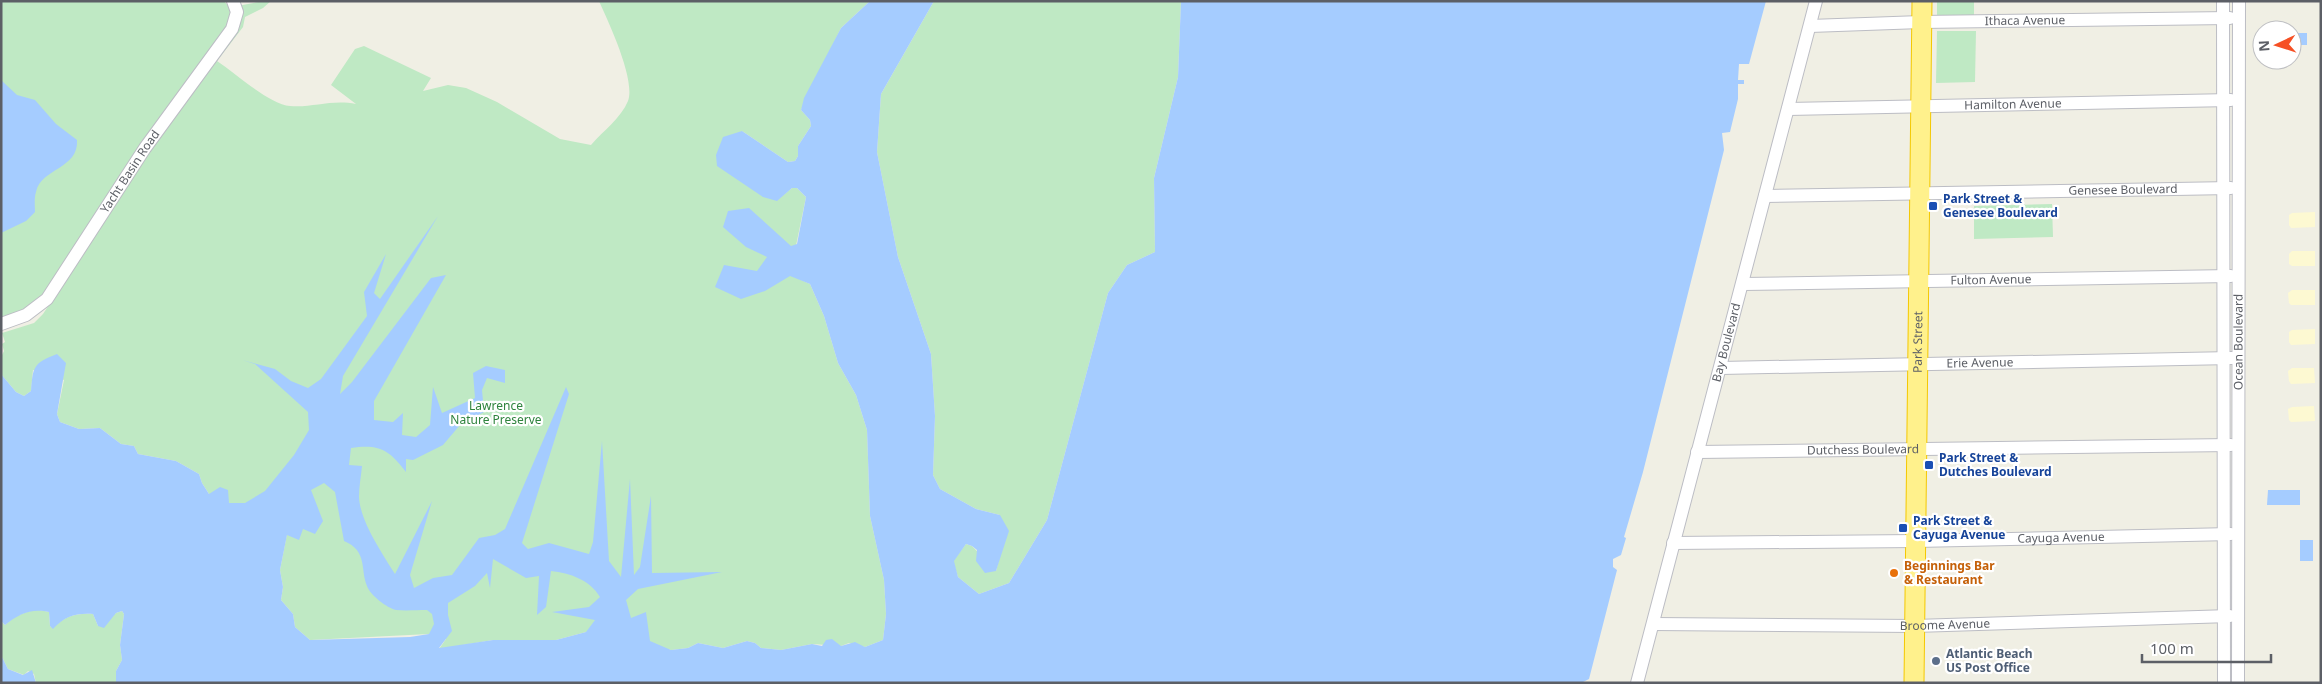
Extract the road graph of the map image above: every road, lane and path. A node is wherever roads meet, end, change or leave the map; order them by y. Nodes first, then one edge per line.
1 (233, 1) edge
2 (1816, 1) edge
3 (1922, 1) edge
4 (2223, 1) edge
5 (2239, 1) edge
6 (2223, 18) junction
7 (2239, 18) junction
8 (1921, 22) junction
9 (1810, 26) junction
10 (2223, 100) junction
11 (2238, 100) junction
12 (1920, 106) junction
13 (1788, 109) junction
14 (2223, 188) junction
15 (2239, 188) junction
16 (1920, 193) junction
17 (1765, 196) junction
18 (2223, 276) junction
19 (2238, 276) junction
20 (1919, 282) junction
21 (1743, 284) junction
22 (1, 324) edge
23 (2223, 358) junction
24 (2239, 358) junction
25 (1918, 364) junction
26 (1721, 368) junction
27 (2239, 445) junction
28 (2223, 446) junction
29 (1917, 450) junction
30 (1697, 452) junction
31 (2238, 533) junction
32 (2224, 534) junction
33 (1916, 541) junction
34 (1673, 543) junction
35 (2224, 616) junction
36 (2238, 616) junction
37 (1653, 624) junction
38 (1915, 626) junction
39 (1637, 683) edge
40 (1914, 683) edge
41 (2224, 683) edge
42 (2238, 683) edge

1 - 22 street, Yacht Basin Road
2 - 9 street, Bay Boulevard
3 - 8 highway, Park Street
4 - 6 street, Ocean Boulevard
5 - 7 street, Ocean Boulevard
6 - 7 street, Ithaca Avenue
6 - 8 street, Ithaca Avenue
6 - 10 street, Ocean Boulevard
7 - 11 street, Ocean Boulevard
8 - 9 street, Ithaca Avenue
8 - 12 highway, Park Street
9 - 13 street, Bay Boulevard
10 - 11 street, Hamilton Avenue
10 - 12 street, Hamilton Avenue
10 - 14 street, Ocean Boulevard
11 - 15 street, Ocean Boulevard
12 - 13 street, Hamilton Avenue
12 - 16 highway, Park Street
13 - 17 street, Bay Boulevard
14 - 15 street, Genesee Boulevard
14 - 16 street, Genesee Boulevard
14 - 18 street, Ocean Boulevard
15 - 19 street, Ocean Boulevard
16 - 17 street, Genesee Boulevard
16 - 20 highway, Park Street
17 - 21 street, Bay Boulevard
18 - 19 street, Fulton Avenue
18 - 20 street, Fulton Avenue
18 - 23 street, Ocean Boulevard
19 - 24 street, Ocean Boulevard
20 - 21 street, Fulton Avenue
20 - 25 highway, Park Street
21 - 26 street, Bay Boulevard
23 - 24 street, Erie Avenue
23 - 25 street, Erie Avenue
23 - 28 street, Ocean Boulevard
24 - 27 street, Ocean Boulevard
25 - 26 street, Erie Avenue
25 - 29 highway, Park Street
26 - 30 street, Bay Boulevard
27 - 28 street, Dutchess Boulevard
27 - 31 street, Ocean Boulevard
28 - 29 street, Dutchess Boulevard
28 - 32 street, Ocean Boulevard
29 - 30 street, Dutchess Boulevard
29 - 33 highway, Park Street
30 - 34 street, Bay Boulevard
31 - 32 street, Cayuga Avenue
31 - 36 street, Ocean Boulevard
32 - 33 street, Cayuga Avenue
32 - 35 street, Ocean Boulevard
33 - 34 street, Cayuga Avenue
33 - 38 highway, Park Street
34 - 37 street, Bay Boulevard
35 - 36 street, Broome Avenue
35 - 38 street, Broome Avenue
35 - 41 street, Ocean Boulevard
36 - 42 street, Ocean Boulevard
37 - 38 street, Broome Avenue
37 - 39 street, Bay Boulevard
38 - 40 highway, Park Street

